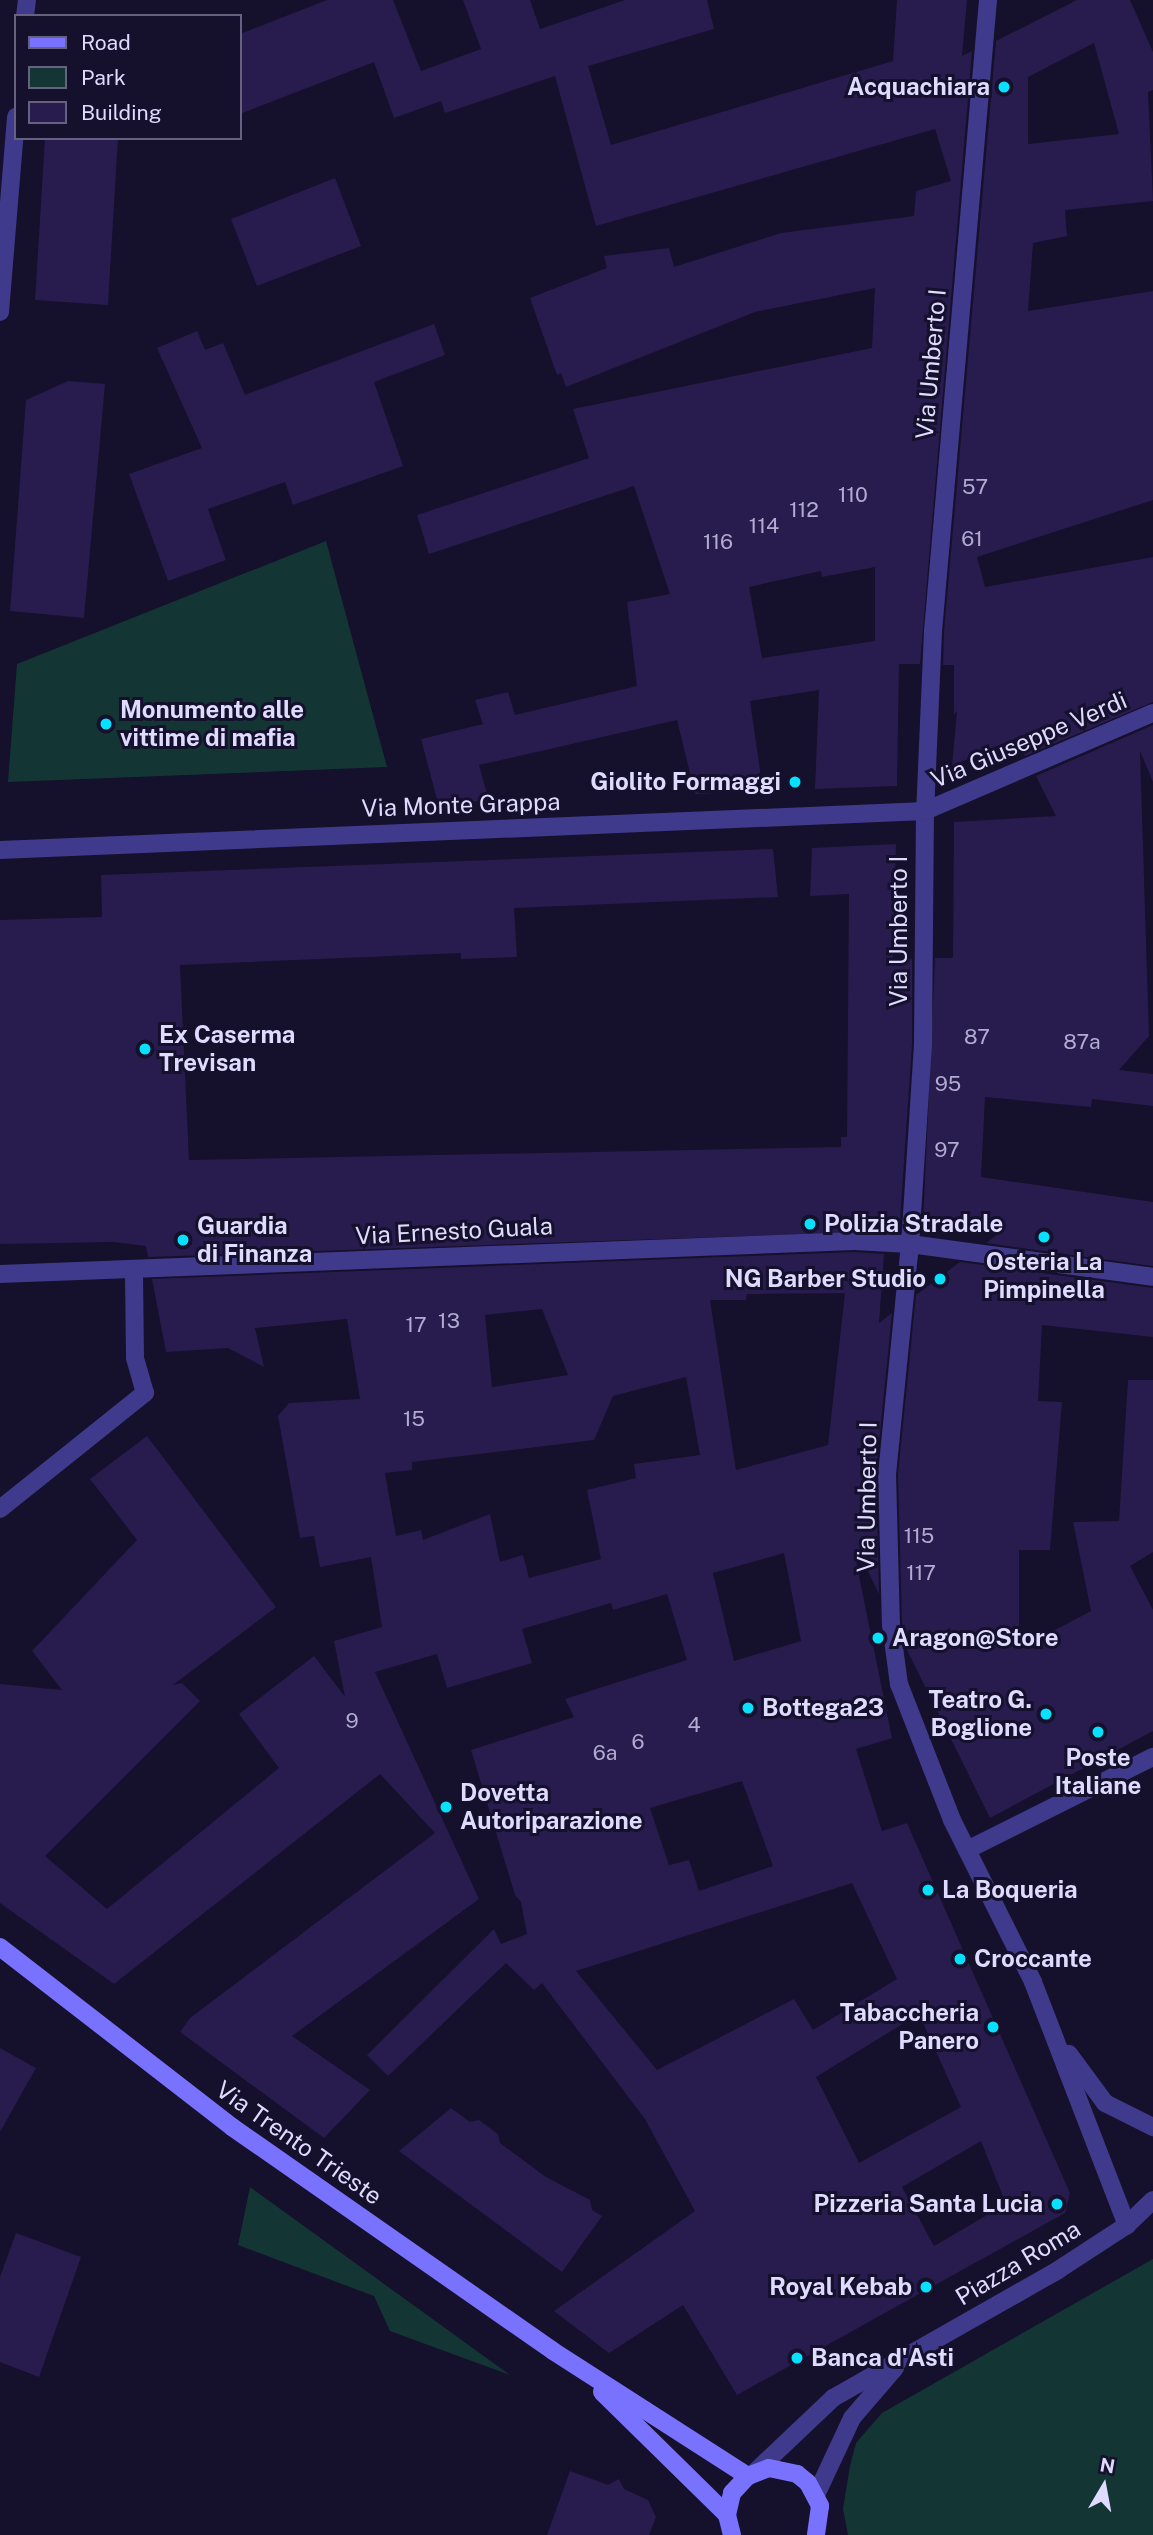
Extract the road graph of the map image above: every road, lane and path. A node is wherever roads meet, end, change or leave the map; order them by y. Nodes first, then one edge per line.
1 (988, 0) edge
2 (14, 137) edge
3 (2, 258) edge
4 (0, 312) edge
5 (1153, 713) edge
6 (925, 811) junction
7 (0, 850) edge
8 (910, 1244) junction
9 (135, 1270) junction
10 (0, 1274) edge
11 (1153, 1278) edge
12 (0, 1509) edge
13 (1153, 1757) edge
14 (967, 1850) junction
15 (0, 1947) edge
16 (1056, 2037) junction
17 (1153, 2127) edge
18 (1153, 2200) edge
19 (1127, 2225) junction
20 (902, 2360) junction
21 (578, 2368) junction
22 (752, 2474) junction
23 (816, 2495) junction
24 (727, 2515) junction
25 (732, 2535) edge
26 (816, 2535) edge

1 - 6 street, Via Umberto I
2 - 3 street
3 - 4 street
5 - 6 street, Via Giuseppe Verdi
6 - 7 street, Via Monte Grappa
6 - 8 street, Via Umberto I
8 - 9 street, Via Ernesto Guala
8 - 11 street, Via Ernesto Guala
8 - 14 street, Via Umberto I
9 - 10 street, Via Ernesto Guala
9 - 12 street
13 - 14 street
14 - 16 street, Via Umberto I
15 - 21 main road, Via Trento Trieste
16 - 17 street
16 - 19 street
18 - 19 street, Piazza Roma
19 - 20 street, Piazza Roma
20 - 22 street, Piazza Roma
20 - 23 street, Piazza Roma
21 - 22 main road
21 - 24 main road
22 - 23 main road
22 - 24 main road
23 - 26 main road
24 - 25 main road

